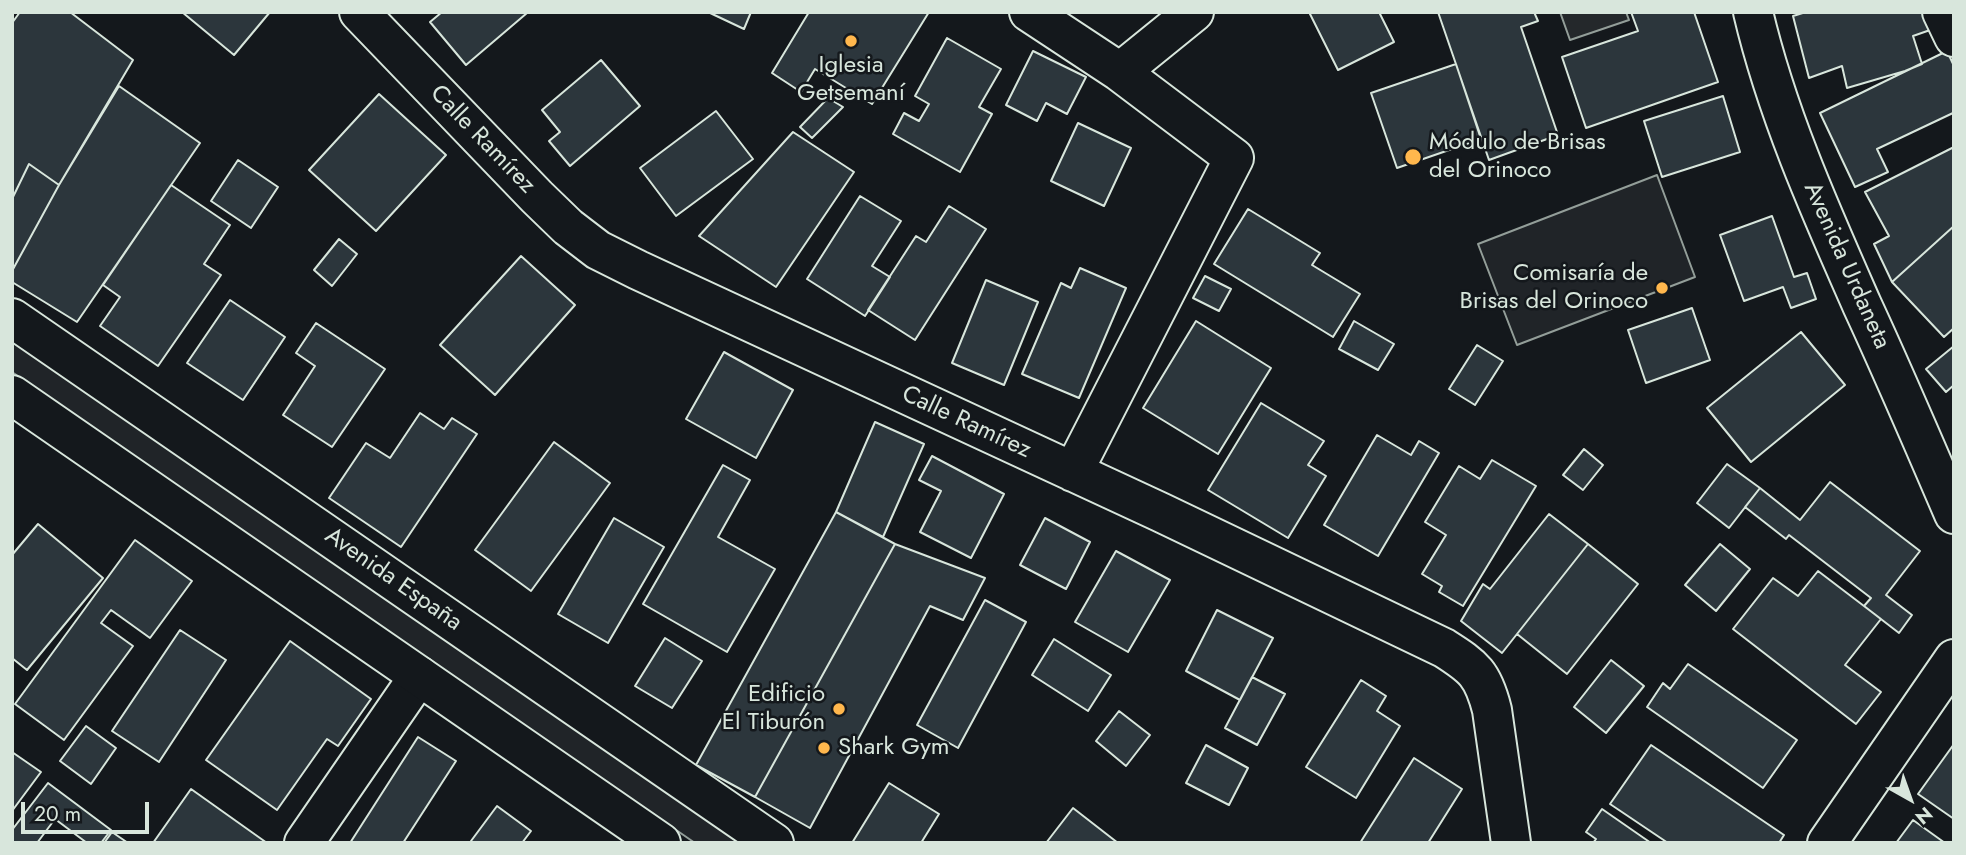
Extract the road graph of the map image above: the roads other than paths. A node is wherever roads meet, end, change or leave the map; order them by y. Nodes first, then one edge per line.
1 (359, 12) edge
2 (1029, 12) edge
3 (1194, 12) edge
4 (1754, 12) edge
5 (1942, 12) edge
6 (1954, 37) edge
7 (1120, 72) junction
8 (12, 318) edge
9 (12, 395) edge
10 (1073, 472) junction
11 (1954, 514) edge
12 (1954, 659) edge
13 (419, 676) junction
14 (304, 843) edge
15 (661, 843) edge
16 (774, 843) edge
17 (1511, 843) edge
18 (1827, 843) edge

1 - 10 street, Calle Ramírez
2 - 7 street
3 - 7 street
4 - 11 street, Avenida Urdaneta
5 - 6 street
7 - 10 street
8 - 16 street, Avenida España
9 - 13 street
10 - 17 street, Calle Ramírez
12 - 18 street
13 - 14 street
13 - 15 street

